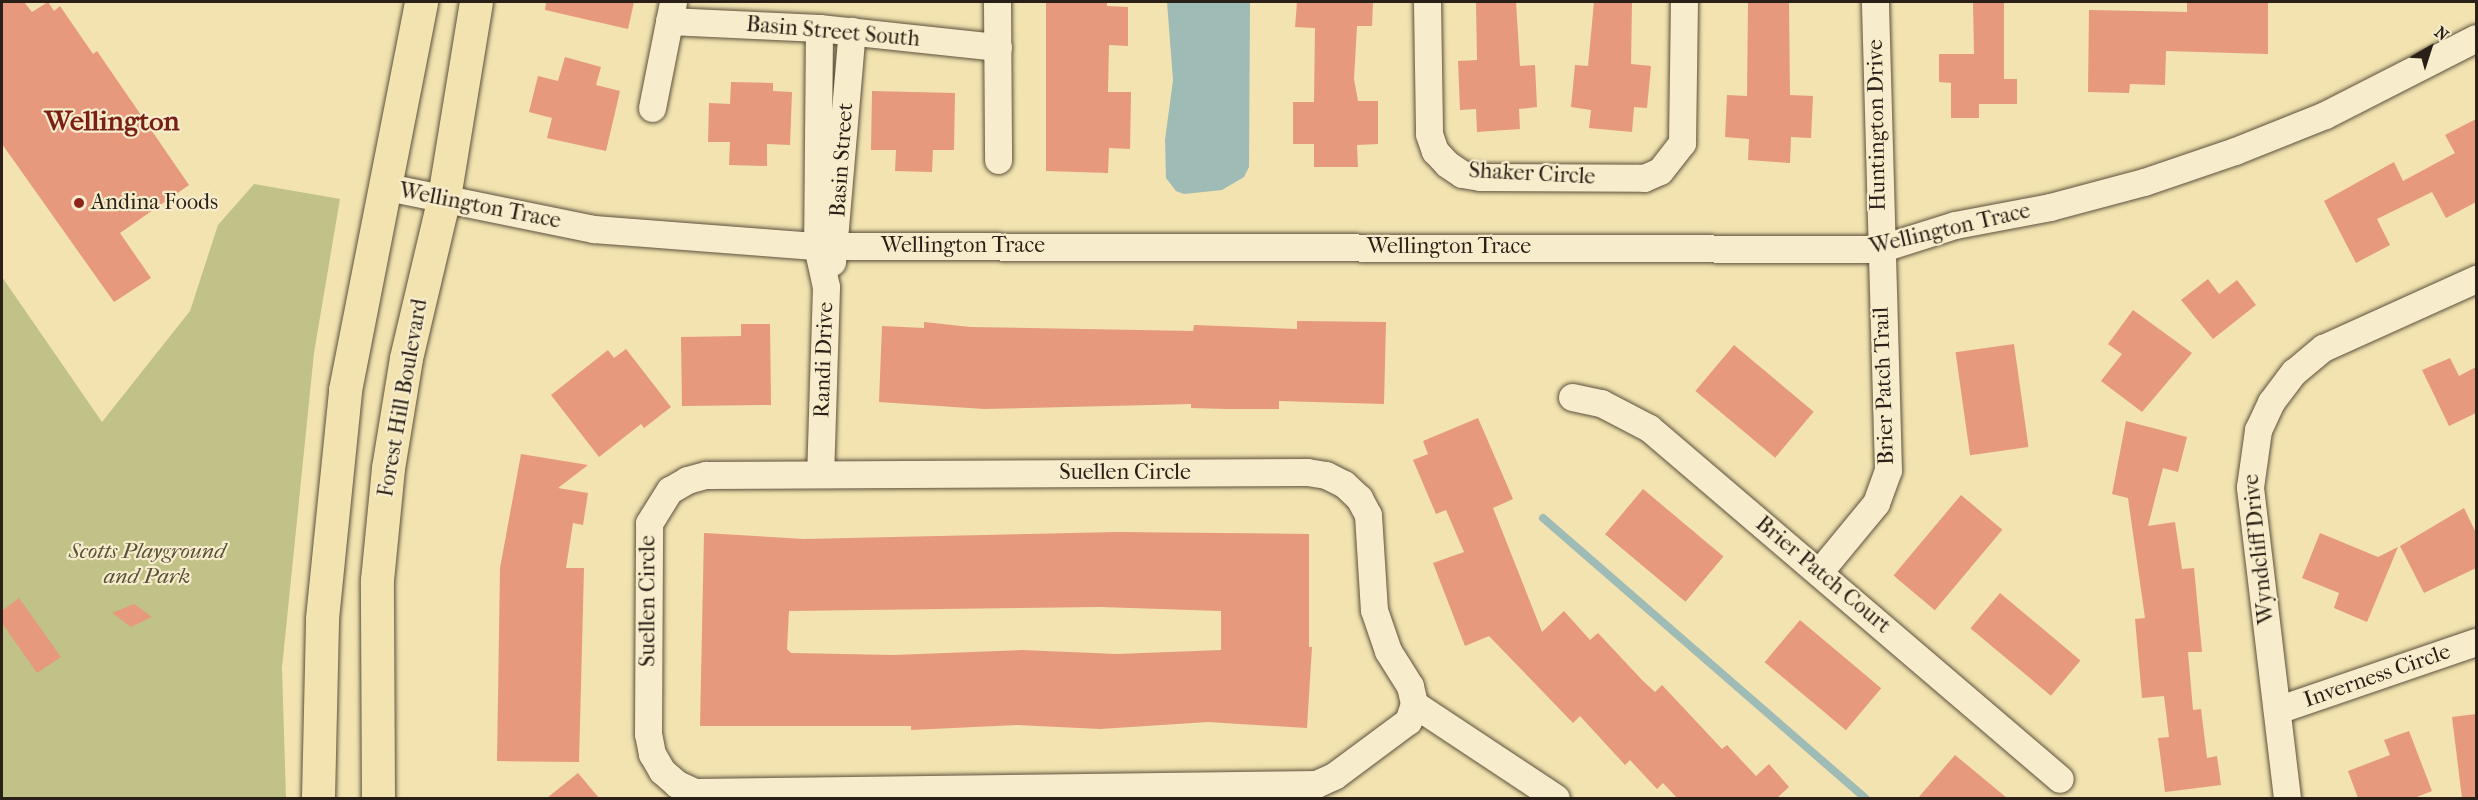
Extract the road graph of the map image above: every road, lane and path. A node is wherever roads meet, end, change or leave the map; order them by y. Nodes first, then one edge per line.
1 (421, 2) edge
2 (476, 2) edge
3 (997, 2) edge
4 (1427, 2) edge
5 (1684, 2) edge
6 (1875, 2) edge
7 (671, 11) edge
8 (819, 28) junction
9 (852, 31) junction
10 (2476, 38) edge
11 (998, 47) junction
12 (652, 108) dead end
13 (998, 160) dead end
14 (387, 187) junction
15 (444, 197) junction
16 (826, 246) junction
17 (1879, 249) junction
18 (2476, 279) edge
19 (1572, 397) dead end
20 (820, 474) junction
21 (1820, 571) junction
22 (2476, 642) edge
23 (1414, 704) junction
24 (2277, 710) junction
25 (2060, 779) dead end
26 (318, 798) edge
27 (378, 798) edge
28 (1556, 798) edge
29 (2287, 798) edge

1 - 14 main road
2 - 15 main road, Forest Hill Boulevard
3 - 11 street
4 - 5 street, Shaker Circle
6 - 17 street, Huntington Drive
7 - 8 street, Basin Street South
7 - 12 street
8 - 9 street, Basin Street South
8 - 16 street, Basin Street
9 - 11 street, Basin Street South
9 - 16 street, Basin Street
10 - 17 street, Wellington Trace
11 - 13 street
14 - 15 street, Wellington Trace
14 - 26 main road
15 - 16 street, Wellington Trace
15 - 27 main road, Forest Hill Boulevard
16 - 17 street, Wellington Trace
16 - 20 street, Randi Drive
17 - 21 street, Brier Patch Trail
18 - 24 street, Wyndcliff Drive
19 - 21 street, Brier Patch Court
20 - 23 street, Suellen Circle
20 - 23 street, Suellen Circle
21 - 25 street, Brier Patch Court
22 - 24 street, Inverness Circle
23 - 28 street
24 - 29 street, Wyndcliff Drive

